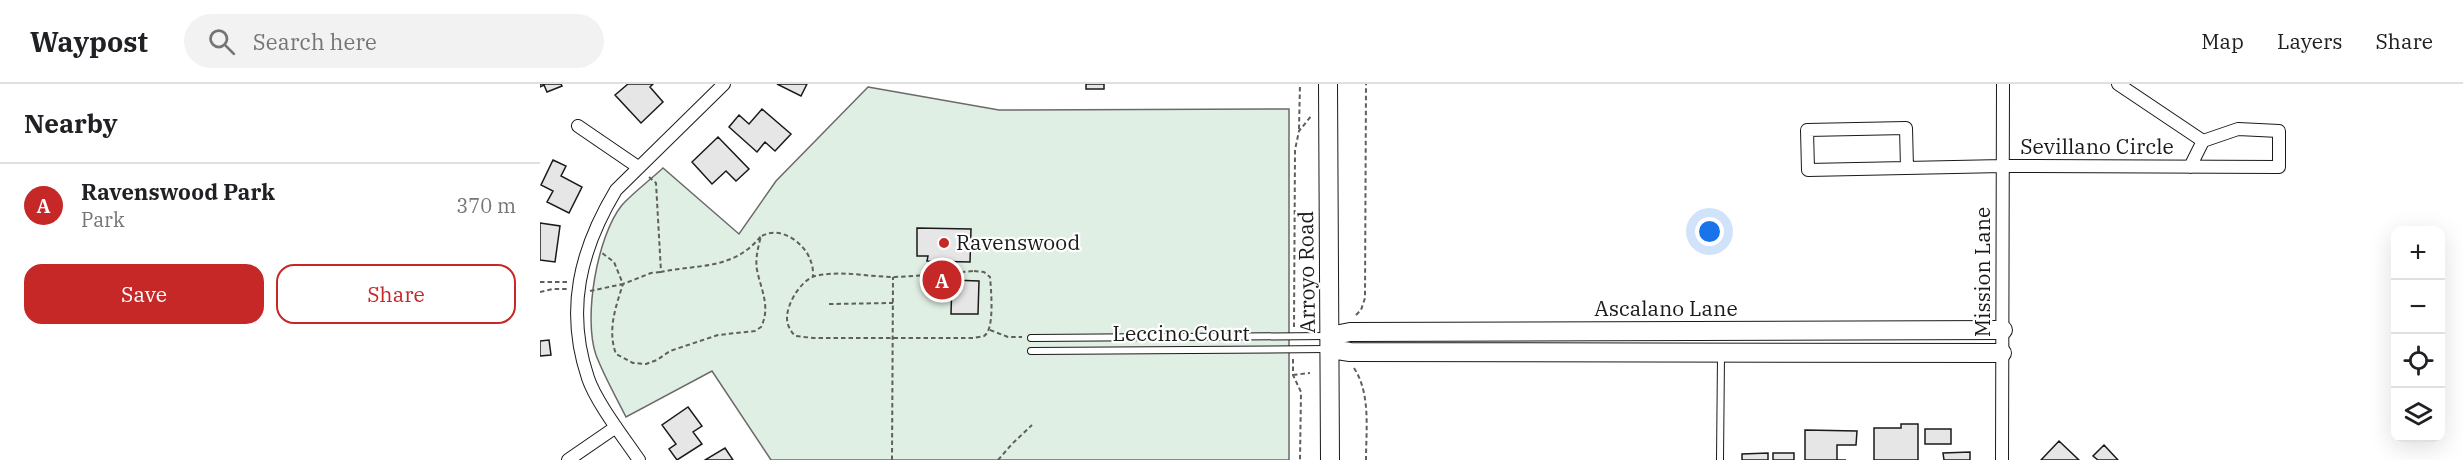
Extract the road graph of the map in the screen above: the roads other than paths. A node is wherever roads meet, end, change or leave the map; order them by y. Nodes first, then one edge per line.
1 (724, 84) edge
2 (2003, 84) edge
3 (2118, 84) edge
4 (1328, 89) edge
5 (578, 126) dead end
6 (2203, 141) junction
7 (2003, 166) junction
8 (638, 167) junction
9 (2190, 167) junction
10 (1907, 168) junction
11 (2002, 330) junction
12 (1031, 338) road end
13 (1330, 343) junction
14 (1031, 351) dead end
15 (1721, 353) junction
16 (2002, 353) junction
17 (616, 428) junction
18 (568, 460) edge
19 (639, 460) edge
20 (1330, 460) edge
21 (1720, 460) edge
22 (2002, 460) edge

1 - 8 street
2 - 7 street, Mission Lane
3 - 6 street, Sevillano Circle
4 - 13 street, Arroyo Road
5 - 8 street
6 - 9 street, Sevillano Circle
6 - 9 street, Sevillano Circle
7 - 9 street, Sevillano Circle
7 - 10 street, Sevillano Circle
7 - 11 street, Mission Lane
8 - 17 street
10 - 10 street, Sevillano Circle
11 - 13 street, Ascalano Lane
11 - 16 street, Mission Lane
12 - 13 lane, Leccino Court
13 - 14 lane, Leccino Court
13 - 15 street, Ascalano Lane
13 - 20 street, Arroyo Road
15 - 16 street, Ascalano Lane
15 - 21 lane
16 - 22 street, Mission Lane
17 - 18 street
17 - 19 street

